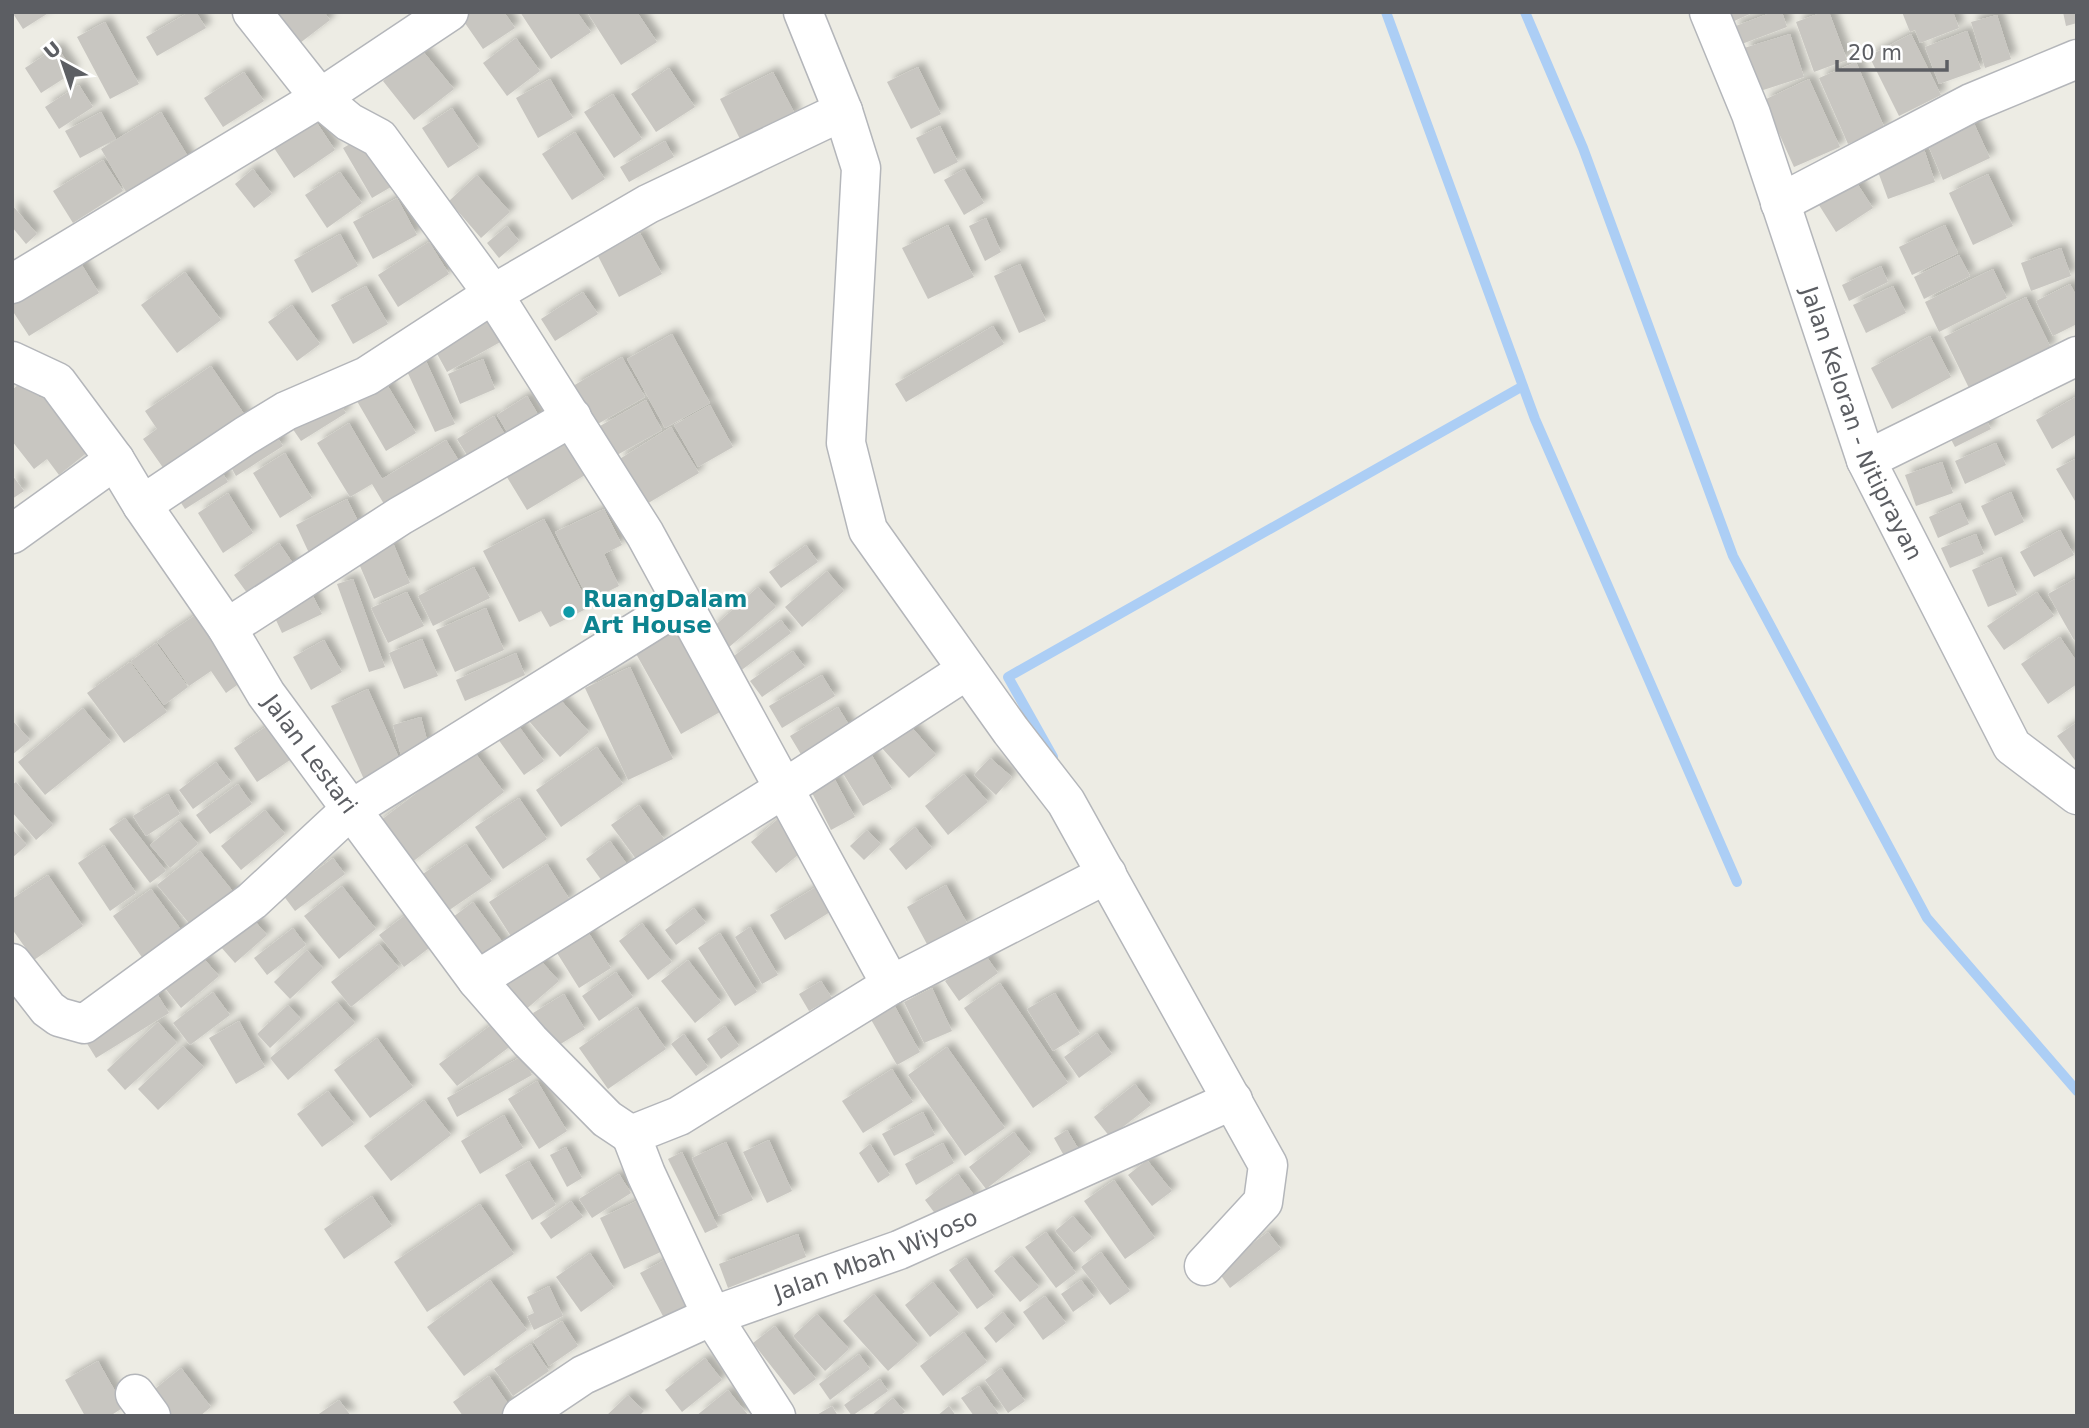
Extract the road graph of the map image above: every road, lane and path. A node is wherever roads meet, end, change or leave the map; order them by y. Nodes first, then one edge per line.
1 (252, 12) edge
2 (449, 12) edge
3 (803, 12) edge
4 (1709, 12) edge
5 (2077, 59) edge
6 (320, 98) junction
7 (843, 111) junction
8 (1780, 203) junction
9 (12, 284) edge
10 (493, 294) junction
11 (2077, 356) edge
12 (12, 361) edge
13 (572, 417) junction
14 (115, 460) junction
15 (1866, 460) junction
16 (142, 505) junction
17 (12, 534) edge
18 (682, 603) junction
19 (227, 628) junction
20 (967, 670) junction
21 (785, 788) junction
22 (2077, 795) edge
23 (350, 810) junction
24 (1107, 874) junction
25 (12, 963) edge
26 (477, 980) junction
27 (891, 985) junction
28 (1233, 1100) junction
29 (631, 1135) junction
30 (1204, 1266) dead end
31 (712, 1316) junction
32 (522, 1416) edge
33 (776, 1416) edge

1 - 6 street
2 - 6 street
3 - 7 street
4 - 8 street, Jalan Keloran - Nitiprayan
5 - 8 street
6 - 9 street
6 - 10 street
7 - 10 street
7 - 20 street
8 - 15 street, Jalan Keloran - Nitiprayan
10 - 13 street
10 - 16 street
11 - 15 street
12 - 14 street, Jalan Lestari
13 - 18 street
13 - 19 street
14 - 16 street, Jalan Lestari
14 - 17 street
15 - 22 street, Jalan Keloran - Nitiprayan
16 - 19 street, Jalan Lestari
18 - 21 street
18 - 23 street
19 - 23 street, Jalan Lestari
20 - 21 street
20 - 24 street
21 - 26 street
21 - 27 street
23 - 25 street
23 - 26 street, Jalan Lestari
24 - 27 street
24 - 28 street
26 - 29 street, Jalan Lestari
27 - 29 street
28 - 30 street
28 - 31 street, Jalan Mbah Wiyoso
29 - 31 street
31 - 32 street, Jalan Mbah Wiyoso
31 - 33 street

